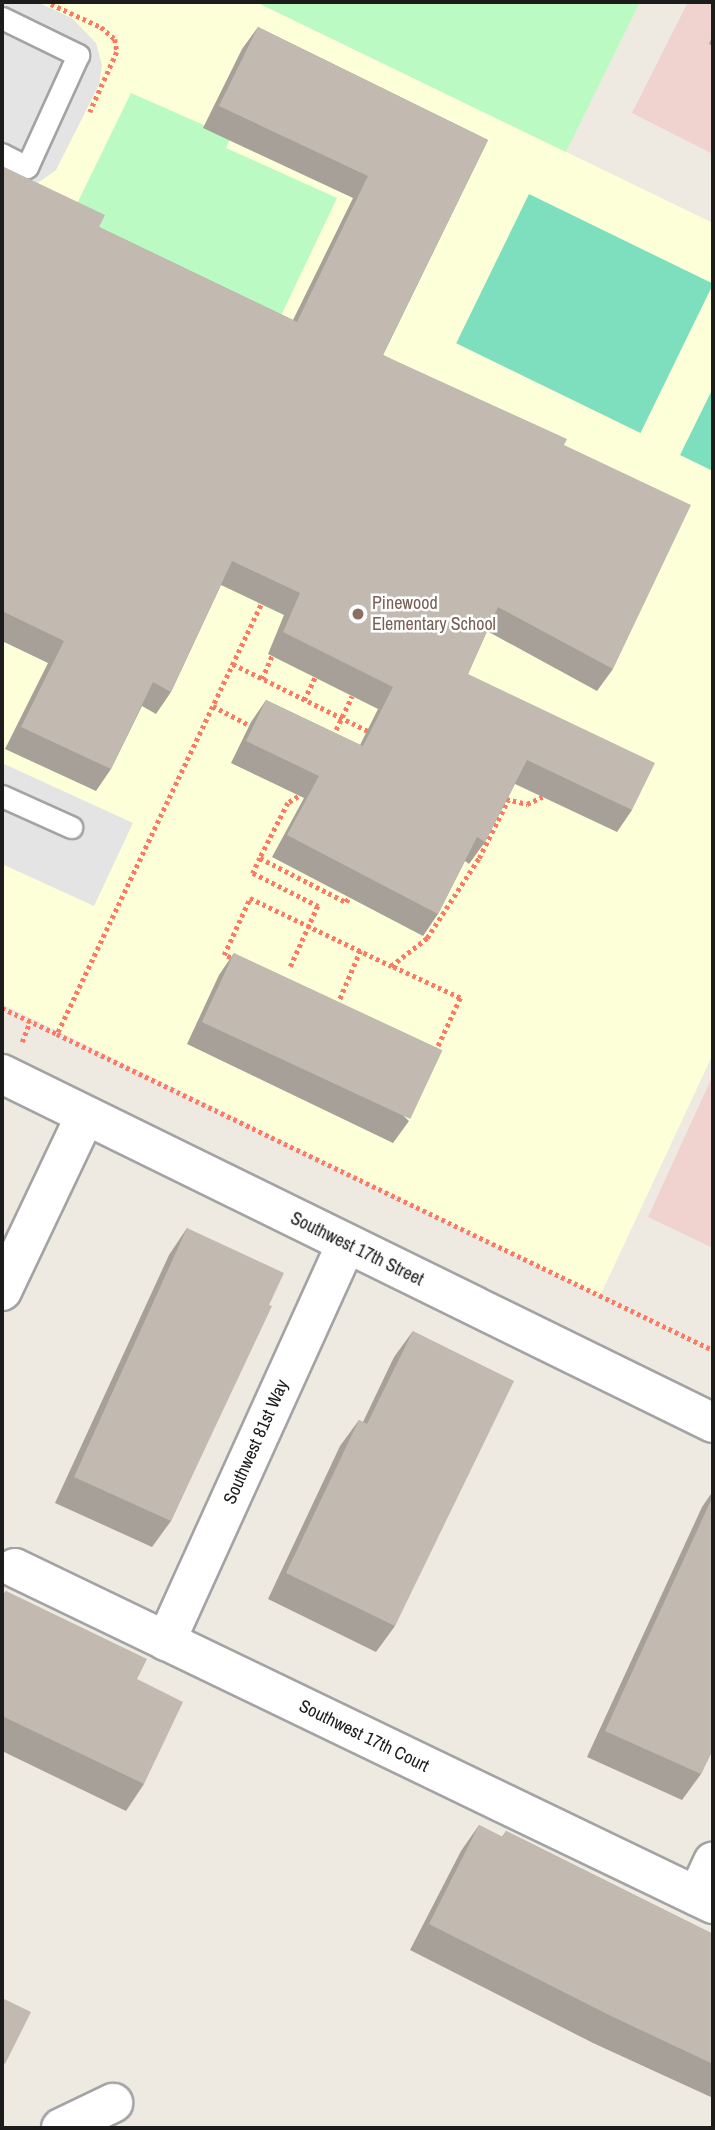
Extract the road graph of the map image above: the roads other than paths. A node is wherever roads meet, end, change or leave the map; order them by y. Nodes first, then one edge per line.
1 (2, 18) edge
2 (2, 154) edge
3 (2, 796) edge
4 (71, 827) dead end
5 (2, 1074) edge
6 (85, 1116) junction
7 (346, 1244) junction
8 (2, 1291) edge
9 (713, 1423) edge
10 (15, 1568) dead end
11 (166, 1641) junction
12 (713, 1862) edge
13 (705, 1900) edge
14 (113, 2103) dead end
15 (61, 2128) edge

1 - 2 lane
3 - 4 lane
5 - 6 street, Southwest 17th Street
6 - 7 street, Southwest 17th Street
6 - 8 street
7 - 9 street, Southwest 17th Street
7 - 11 street, Southwest 81st Way
10 - 11 street, Southwest 17th Court
11 - 13 street, Southwest 17th Court
12 - 13 street
14 - 15 street

